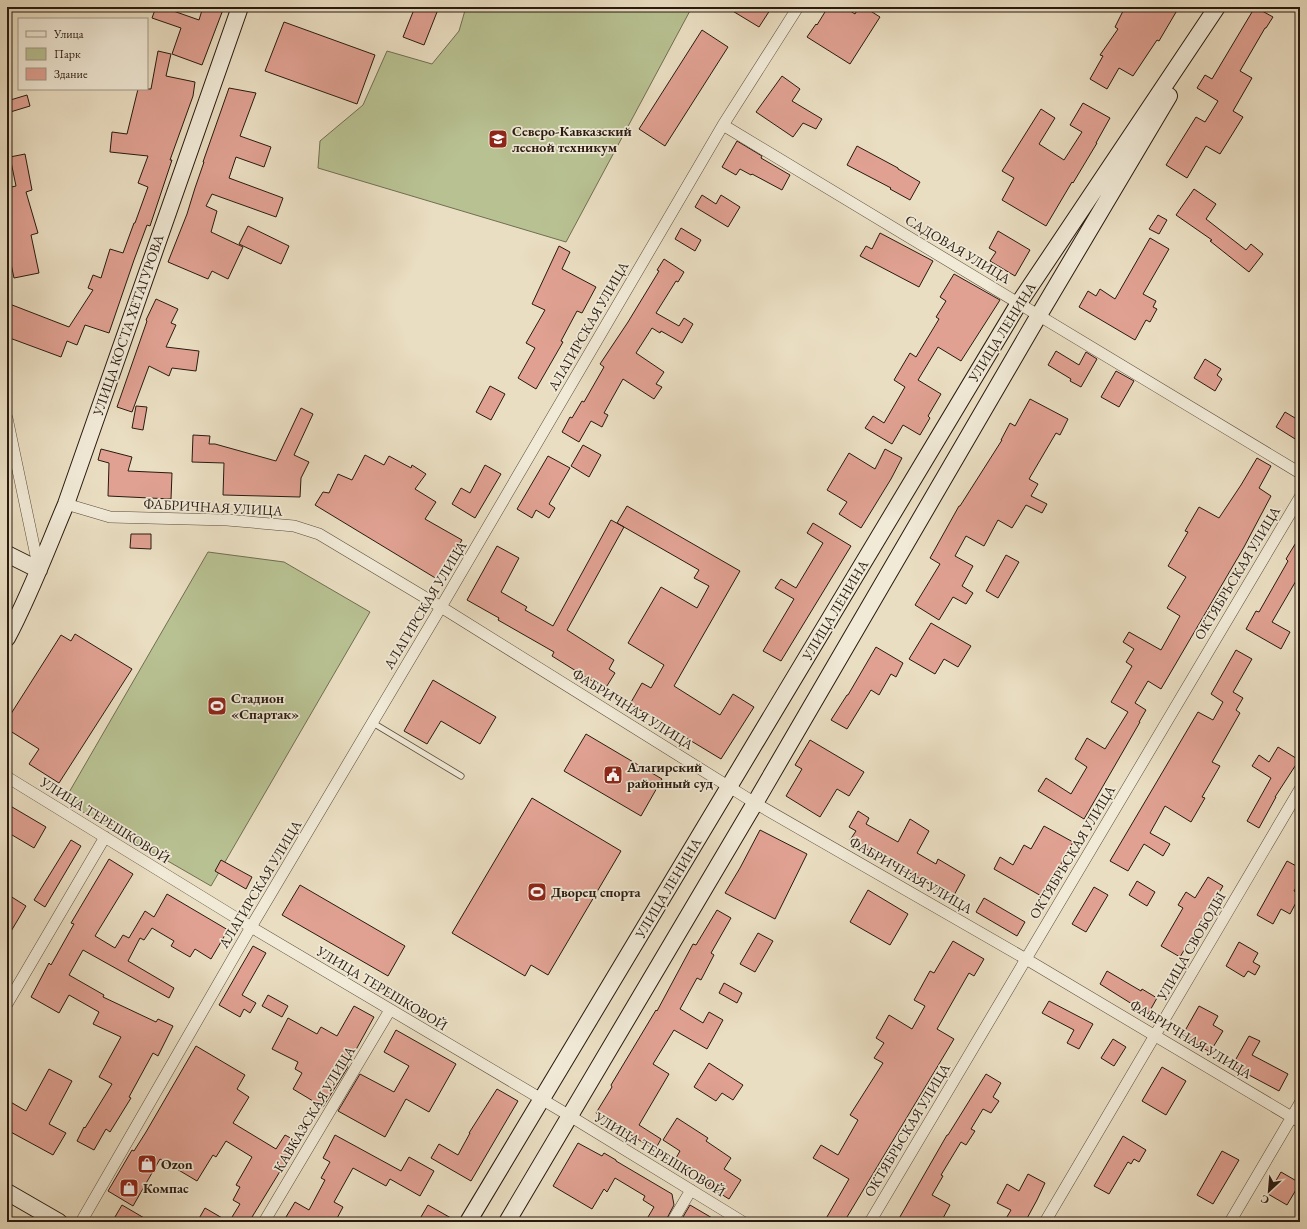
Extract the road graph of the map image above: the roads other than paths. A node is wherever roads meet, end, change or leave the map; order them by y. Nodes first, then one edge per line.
1 (240, 7) edge
2 (798, 7) edge
3 (1217, 7) edge
4 (1223, 7) edge
5 (724, 125) junction
6 (1019, 303) junction
7 (1039, 316) junction
8 (7, 418) edge
9 (1300, 473) edge
10 (1300, 497) edge
11 (66, 504) junction
12 (7, 554) edge
13 (39, 570) junction
14 (441, 608) junction
15 (7, 638) edge
16 (373, 723) junction
17 (461, 776) dead end
18 (7, 777) edge
19 (728, 786) junction
20 (1300, 789) edge
21 (755, 803) junction
22 (105, 836) junction
23 (251, 927) junction
24 (1026, 959) junction
25 (7, 1004) edge
26 (390, 1010) junction
27 (1156, 1036) junction
28 (542, 1100) junction
29 (1300, 1102) edge
30 (570, 1116) junction
31 (1296, 1119) edge
32 (691, 1190) junction
33 (7, 1192) edge
34 (59, 1222) edge
35 (81, 1222) edge
36 (264, 1222) edge
37 (468, 1222) edge
38 (507, 1222) edge
39 (672, 1222) edge
40 (743, 1222) edge
41 (870, 1222) edge
42 (1045, 1222) edge
43 (1230, 1222) edge

1 - 11 street, УЛИЦА КОСТА ХЕТАГУРОВА
2 - 5 street, АЛАГИРСКАЯ УЛИЦА
3 - 6 street, УЛИЦА ЛЕНИНА
4 - 7 street, УЛИЦА ЛЕНИНА
5 - 6 street, САДОВАЯ УЛИЦА
5 - 14 street, АЛАГИРСКАЯ УЛИЦА
6 - 7 street, САДОВАЯ УЛИЦА
6 - 19 street, УЛИЦА ЛЕНИНА
7 - 9 street, САДОВАЯ УЛИЦА
7 - 21 street, УЛИЦА ЛЕНИНА
8 - 13 street
10 - 24 street, ОКТЯБРЬСКАЯ УЛИЦА
11 - 13 street, УЛИЦА КОСТА ХЕТАГУРОВА
11 - 14 street, ФАБРИЧНАЯ УЛИЦА
12 - 13 street
13 - 15 street, УЛИЦА КОСТА ХЕТАГУРОВА
14 - 16 street, АЛАГИРСКАЯ УЛИЦА
14 - 19 street, ФАБРИЧНАЯ УЛИЦА
16 - 17 lane
16 - 23 street, АЛАГИРСКАЯ УЛИЦА
18 - 22 street, УЛИЦА ТЕРЕШКОВОЙ
19 - 21 street, ФАБРИЧНАЯ УЛИЦА
19 - 28 street, УЛИЦА ЛЕНИНА
20 - 27 street, УЛИЦА СВОБОДЫ
21 - 24 street, ФАБРИЧНАЯ УЛИЦА
21 - 30 street, УЛИЦА ЛЕНИНА
22 - 23 street, УЛИЦА ТЕРЕШКОВОЙ
22 - 25 street
23 - 26 street, УЛИЦА ТЕРЕШКОВОЙ
23 - 35 street, АЛАГИРСКАЯ УЛИЦА
24 - 27 street, ФАБРИЧНАЯ УЛИЦА
24 - 41 street, ОКТЯБРЬСКАЯ УЛИЦА
26 - 28 street, УЛИЦА ТЕРЕШКОВОЙ
26 - 36 street, КАВКАЗСКАЯ УЛИЦА
27 - 31 street, ФАБРИЧНАЯ УЛИЦА
27 - 42 street, УЛИЦА СВОБОДЫ
28 - 30 street, УЛИЦА ТЕРЕШКОВОЙ
28 - 37 street, УЛИЦА ЛЕНИНА
29 - 31 street
30 - 32 street, УЛИЦА ТЕРЕШКОВОЙ
30 - 38 street, УЛИЦА ЛЕНИНА
31 - 43 street
32 - 39 street
32 - 40 street, УЛИЦА ТЕРЕШКОВОЙ
33 - 34 street

